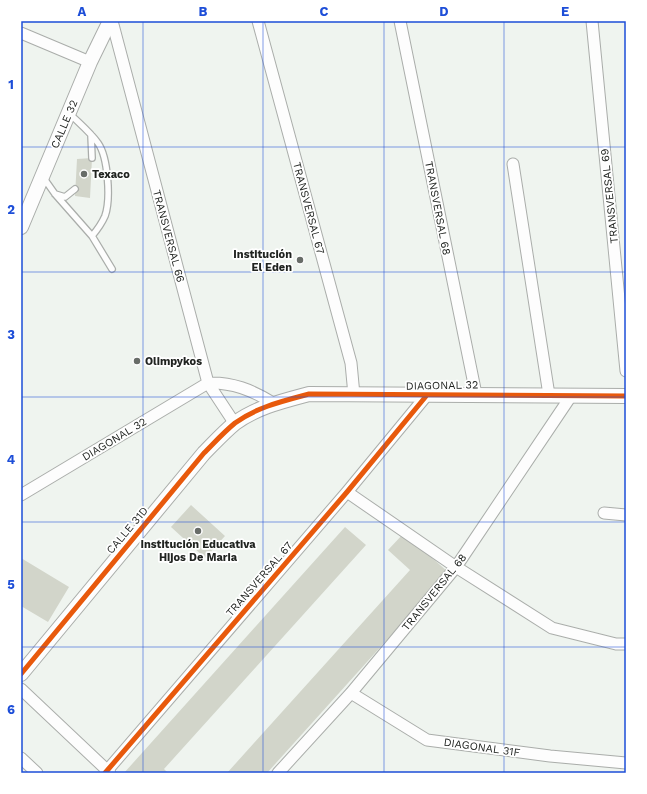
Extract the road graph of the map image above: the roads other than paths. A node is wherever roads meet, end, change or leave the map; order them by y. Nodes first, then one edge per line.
1 (111, 21) edge
2 (258, 21) edge
3 (400, 21) edge
4 (592, 21) edge
5 (21, 33) edge
6 (90, 62) junction
7 (68, 113) junction
8 (91, 135) junction
9 (92, 158) dead end
10 (513, 164) dead end
11 (42, 176) junction
12 (75, 189) dead end
13 (54, 194) junction
14 (21, 228) edge
15 (92, 236) junction
16 (112, 269) dead end
17 (626, 372) edge
18 (208, 383) junction
19 (476, 394) junction
20 (354, 395) junction
21 (427, 395) junction
22 (549, 395) junction
23 (571, 396) junction
24 (626, 396) edge
25 (273, 403) junction
26 (260, 409) joint
27 (235, 424) junction
28 (348, 492) junction
29 (21, 495) edge
30 (604, 512) dead end
31 (626, 515) edge
32 (456, 567) junction
33 (626, 644) edge
34 (21, 674) edge
35 (21, 689) edge
36 (351, 693) junction
37 (21, 758) edge
38 (626, 763) edge
39 (107, 772) edge
40 (37, 773) edge
41 (278, 773) edge

1 - 6 street, CALLE 32
1 - 18 street, TRANSVERSAL 66
2 - 20 street, TRANSVERSAL 67
3 - 19 street, TRANSVERSAL 68
4 - 17 street, TRANSVERSAL 69
5 - 6 street
6 - 7 street, CALLE 32
7 - 8 lane
7 - 11 street, CALLE 32
8 - 9 lane
8 - 15 lane
10 - 22 street
11 - 13 lane
11 - 14 street, CALLE 32
12 - 13 lane
13 - 15 lane
15 - 16 lane
18 - 25 street
18 - 27 street, TRANSVERSAL 66
18 - 29 street, DIAGONAL 32
19 - 21 street, DIAGONAL 32
19 - 22 street, DIAGONAL 32
20 - 21 street, DIAGONAL 32
20 - 25 street, DIAGONAL 32
21 - 28 street, TRANSVERSAL 67
22 - 23 street, DIAGONAL 32
23 - 24 street, DIAGONAL 32
23 - 32 street, TRANSVERSAL 68
25 - 26 street, DIAGONAL 32
26 - 27 street, CALLE 31D
27 - 34 street, CALLE 31D
28 - 32 street
28 - 39 street, TRANSVERSAL 67
30 - 31 street
32 - 33 street
32 - 36 street, TRANSVERSAL 68
35 - 39 street
36 - 38 street, DIAGONAL 31F
36 - 41 street, TRANSVERSAL 68
37 - 40 street

